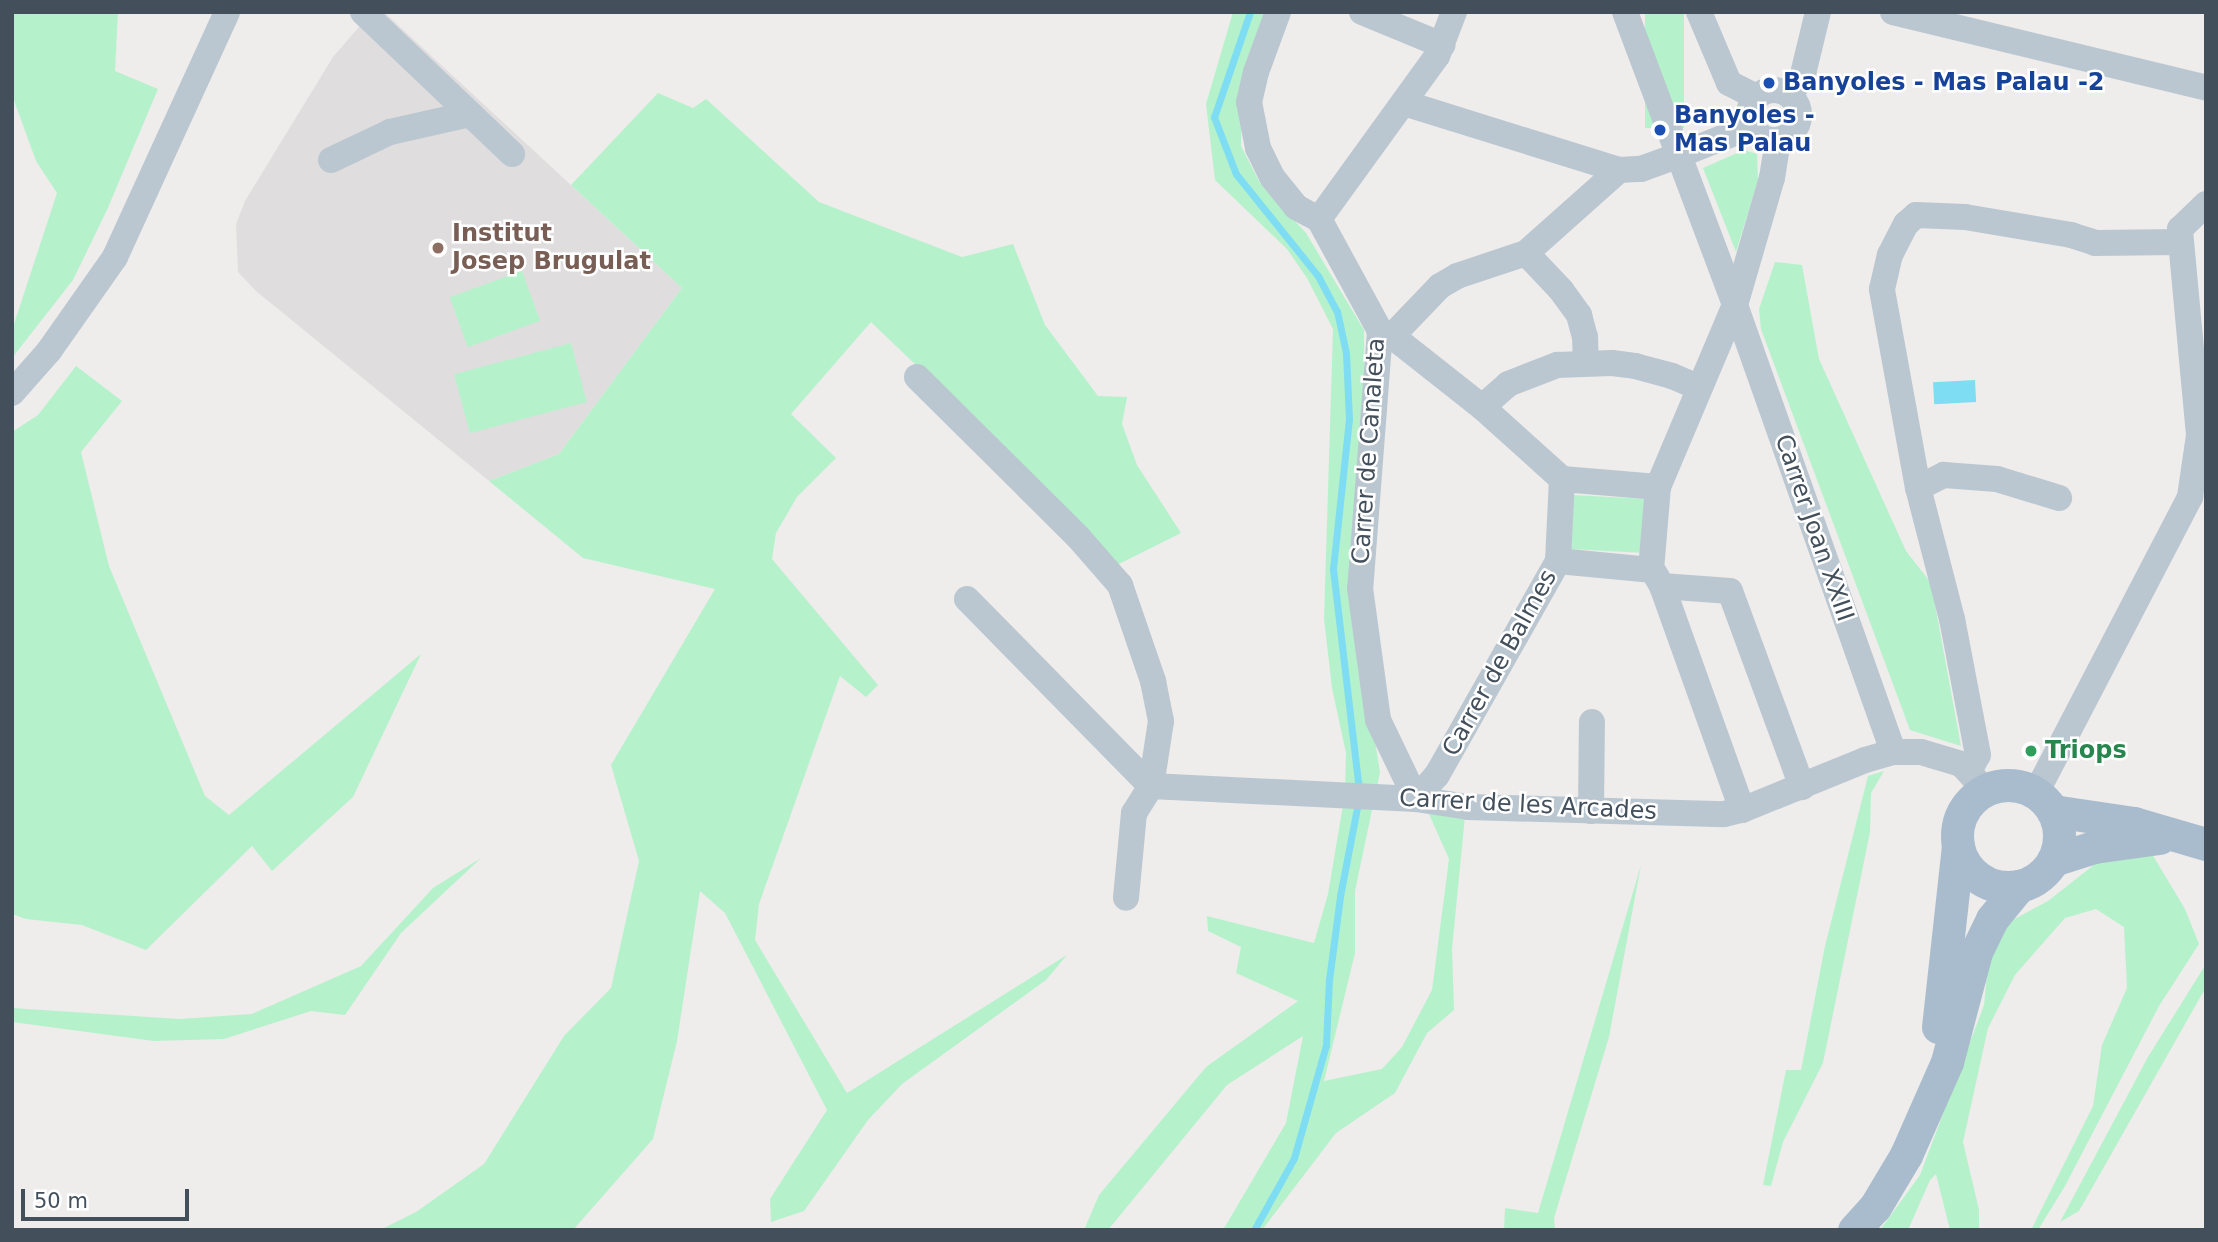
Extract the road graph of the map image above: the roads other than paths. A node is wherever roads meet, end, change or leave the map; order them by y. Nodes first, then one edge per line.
1 (227, 12) edge
2 (1278, 12) edge
3 (1362, 12) edge
4 (1454, 12) edge
5 (1625, 12) edge
6 (1699, 12) edge
7 (1818, 12) edge
8 (1893, 12) edge
9 (365, 15) edge
10 (1442, 45) junction
11 (2206, 88) edge
12 (1790, 96) junction
13 (1756, 97) junction
14 (1404, 103) junction
15 (470, 114) junction
16 (1752, 126) junction
17 (1778, 139) junction
18 (512, 154) dead end
19 (1677, 156) junction
20 (331, 160) dead end
21 (1619, 170) junction
22 (2206, 204) edge
23 (1319, 219) junction
24 (2180, 242) junction
25 (1526, 253) junction
26 (1735, 305) junction
27 (1386, 334) junction
28 (1586, 363) junction
29 (917, 377) dead end
30 (1700, 388) junction
31 (12, 393) edge
32 (1482, 407) junction
33 (1562, 479) junction
34 (1658, 487) junction
35 (1918, 488) junction
36 (2059, 498) dead end
37 (1558, 561) junction
38 (1657, 578) junction
39 (967, 599) dead end
40 (1592, 722) dead end
41 (1892, 752) junction
42 (1977, 781) junction
43 (1151, 786) junction
44 (1802, 787) junction
45 (1416, 799) junction
46 (2045, 802) junction
47 (1742, 810) junction
48 (1591, 811) junction
49 (2191, 840) edge
50 (1958, 846) junction
51 (2053, 860) junction
52 (2019, 886) junction
53 (1126, 898) dead end
54 (1927, 1102) junction
55 (1854, 1230) edge

1 - 31 street
2 - 23 street, Carrer de Canaleta
3 - 10 street
4 - 10 street
5 - 19 street, Carrer Joan XXIII
6 - 13 street
7 - 12 street
8 - 11 street
9 - 15 street
10 - 14 street
12 - 13 street
12 - 17 street
13 - 16 street
14 - 21 street
14 - 23 street
15 - 18 street
15 - 20 street
16 - 17 street
16 - 19 street
17 - 26 street
19 - 21 street
19 - 26 street, Carrer Joan XXIII
21 - 25 street
22 - 24 street
23 - 27 street, Carrer de Canaleta
24 - 35 street
24 - 46 street
25 - 27 street
25 - 28 street
26 - 30 street
26 - 41 street, Carrer Joan XXIII
27 - 32 street
27 - 45 street, Carrer de Canaleta
28 - 30 street
28 - 32 street
29 - 43 street
30 - 34 street
32 - 33 street
33 - 34 street
33 - 37 street
34 - 38 street
35 - 36 street
35 - 42 street
37 - 38 street
37 - 45 street, Carrer de Balmes
38 - 44 street
38 - 47 street
39 - 43 street
40 - 48 street
41 - 42 street
41 - 44 street, Carrer de les Arcades
42 - 46 main road
42 - 50 main road
43 - 45 street, Carrer de les Arcades
43 - 53 street
44 - 47 street, Carrer de les Arcades
45 - 48 street, Carrer de les Arcades
46 - 49 main road
46 - 51 main road
47 - 48 street, Carrer de les Arcades
49 - 51 main road
50 - 52 main road
50 - 54 main road
51 - 52 main road
52 - 54 main road
54 - 55 main road

